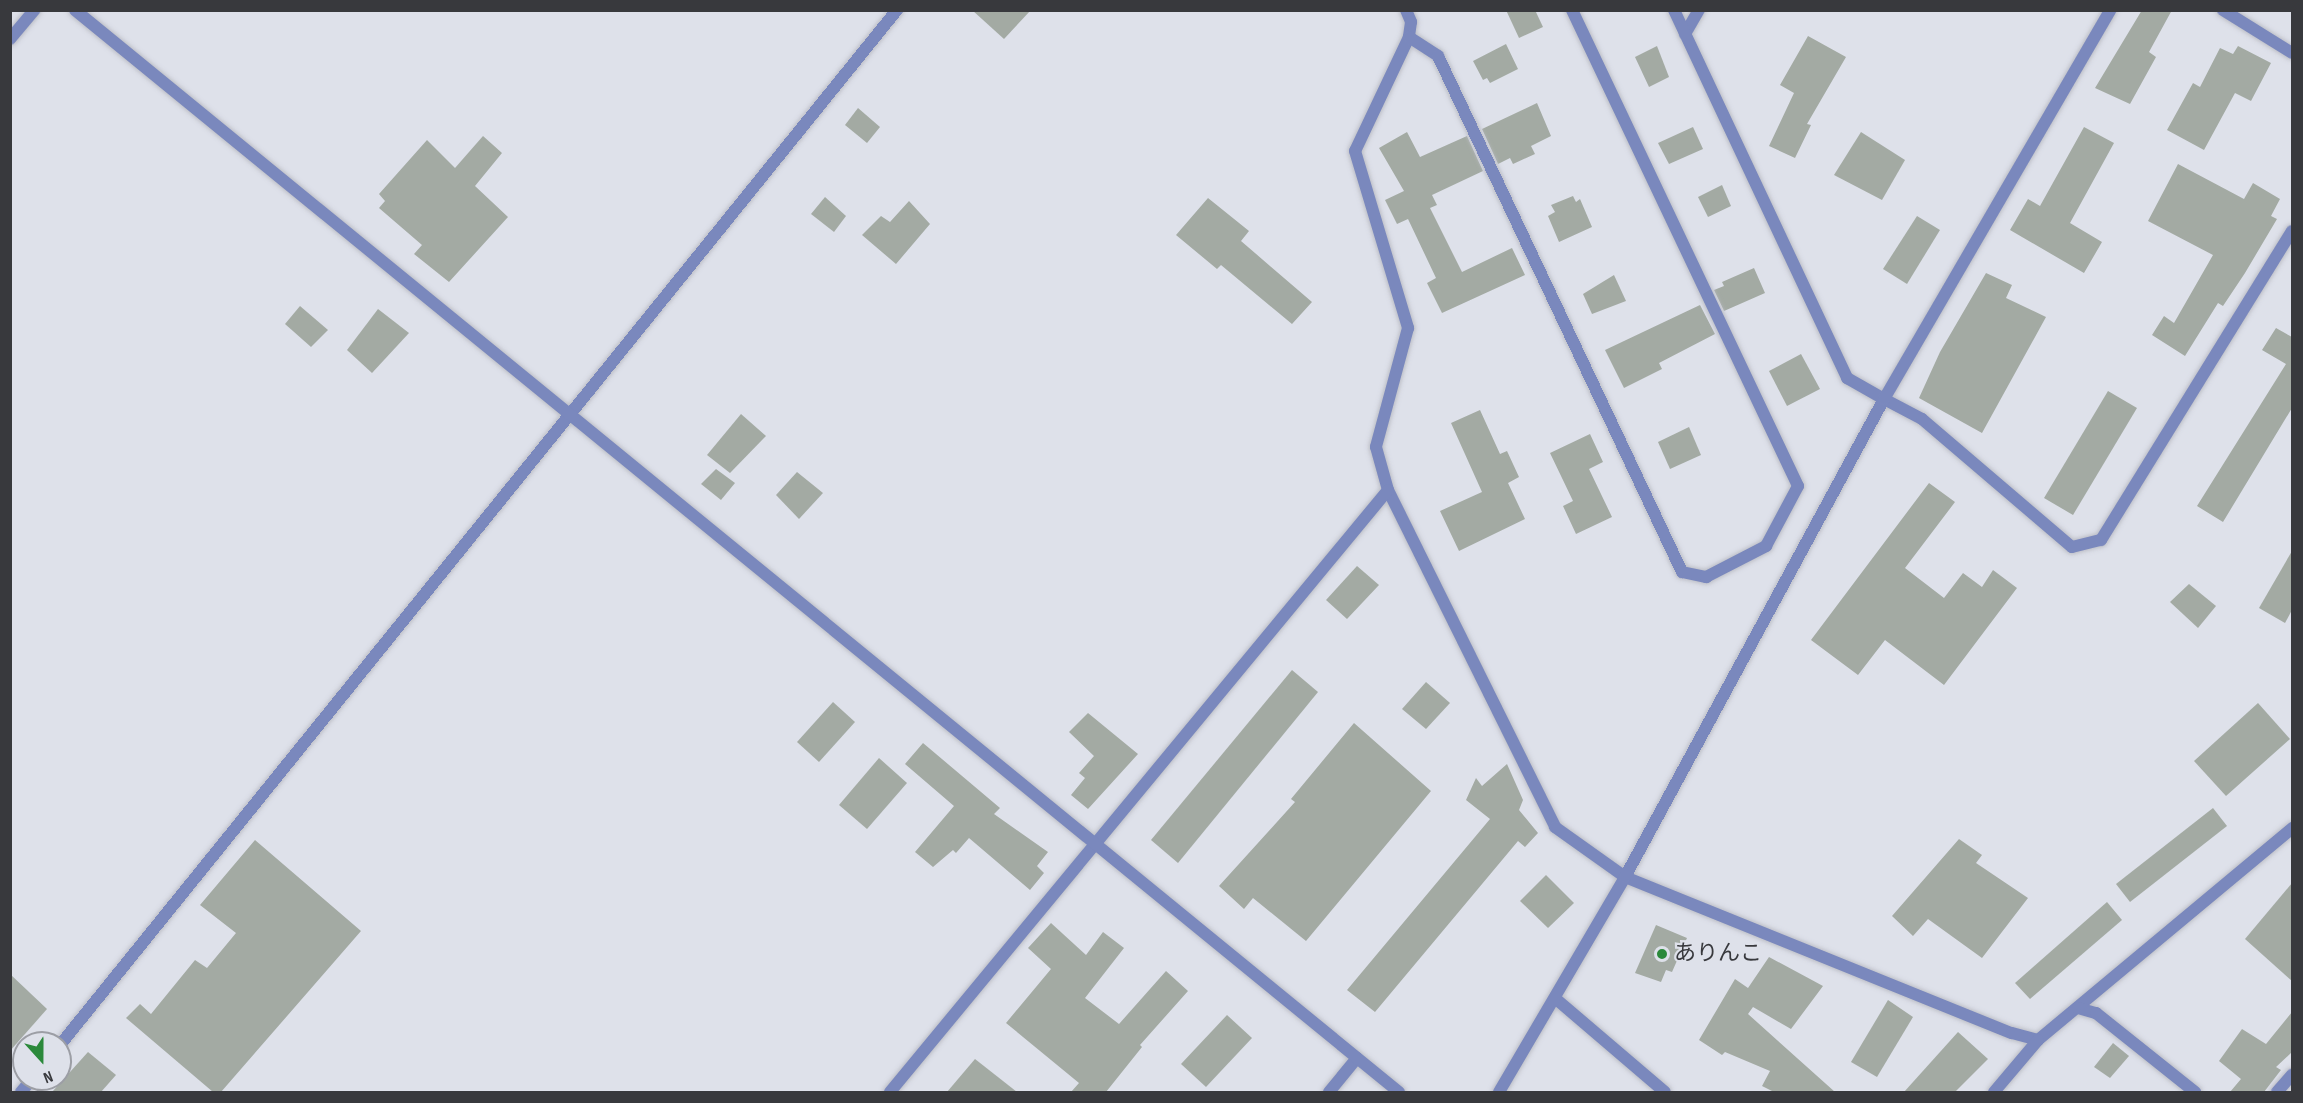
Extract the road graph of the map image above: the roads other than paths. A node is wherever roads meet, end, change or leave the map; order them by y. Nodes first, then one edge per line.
1 (34, 10) edge
2 (75, 10) edge
3 (897, 10) edge
4 (1406, 10) edge
5 (1572, 10) edge
6 (1674, 10) edge
7 (1699, 10) edge
8 (2110, 10) edge
9 (2223, 10) edge
10 (1685, 34) junction
11 (1409, 37) junction
12 (10, 39) edge
13 (2292, 53) edge
14 (2292, 231) edge
15 (1884, 399) junction
16 (569, 414) junction
17 (1388, 490) junction
18 (2292, 828) edge
19 (1093, 843) junction
20 (1624, 877) junction
21 (1556, 999) junction
22 (2078, 1008) junction
23 (71, 1031) edge
24 (2038, 1040) junction
25 (1357, 1058) junction
26 (2292, 1075) edge
27 (890, 1092) edge
28 (1329, 1092) edge
29 (1399, 1092) edge
30 (1499, 1092) edge
31 (1665, 1092) edge
32 (1994, 1092) edge
33 (2194, 1092) edge
34 (2277, 1092) edge

1 - 12 street
2 - 16 street
3 - 16 street
4 - 11 street
5 - 11 street
6 - 10 street
7 - 10 street
8 - 15 street
9 - 13 street
10 - 15 street
11 - 17 street
14 - 15 street
15 - 20 street
16 - 19 street
16 - 23 street
17 - 19 street
17 - 20 street
18 - 22 street
19 - 25 street
19 - 27 street
20 - 21 street
20 - 24 street
21 - 30 street
21 - 31 street
22 - 24 street
22 - 33 street
24 - 32 street
25 - 28 street
25 - 29 street
26 - 34 street

